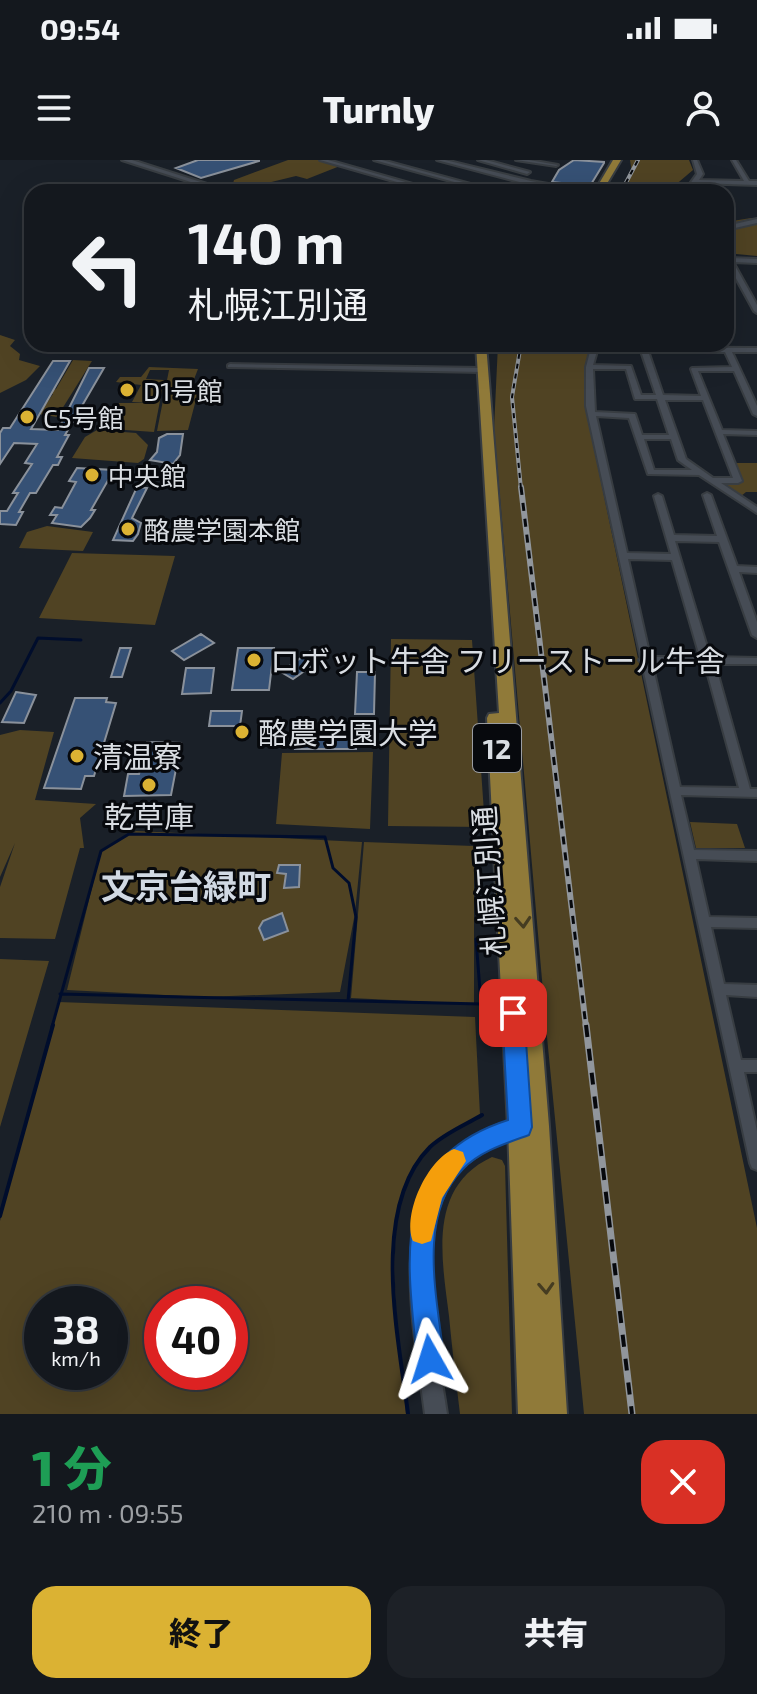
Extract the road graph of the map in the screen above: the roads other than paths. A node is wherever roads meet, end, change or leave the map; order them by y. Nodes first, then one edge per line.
1 (125, 160) edge
2 (322, 160) edge
3 (376, 160) edge
4 (405, 160) edge
5 (439, 160) edge
6 (480, 160) edge
7 (518, 160) edge
8 (617, 160) edge
9 (695, 160) edge
10 (734, 160) edge
11 (532, 162) edge
12 (557, 163) edge
13 (394, 165) junction
14 (410, 169) junction
15 (486, 172) junction
16 (527, 172) junction
17 (742, 173) junction
18 (757, 173) edge
19 (388, 178) junction
20 (522, 181) junction
21 (695, 181) junction
22 (462, 183) junction
23 (748, 183) junction
24 (757, 183) edge
25 (203, 184) edge
26 (409, 184) edge
27 (466, 184) edge
28 (541, 184) edge
29 (547, 184) edge
30 (603, 184) edge
31 (693, 184) edge
32 (757, 221) edge
33 (734, 226) edge
34 (734, 260) edge
35 (757, 261) edge
36 (734, 269) edge
37 (734, 283) edge
38 (742, 283) junction
39 (748, 295) junction
40 (757, 295) edge
41 (757, 311) edge
42 (734, 350) edge
43 (757, 350) edge
44 (474, 352) edge
45 (480, 352) edge
46 (593, 352) edge
47 (645, 352) edge
48 (729, 352) edge
49 (230, 366) dead end
50 (589, 367) junction
51 (737, 369) junction
52 (477, 370) junction
53 (662, 398) junction
54 (706, 398) junction
55 (592, 414) junction
56 (757, 414) edge
57 (719, 432) junction
58 (757, 433) edge
59 (639, 437) junction
60 (674, 437) junction
61 (701, 473) junction
62 (711, 480) junction
63 (707, 495) dead end
64 (658, 496) dead end
65 (757, 511) edge
66 (670, 538) junction
67 (722, 539) junction
68 (625, 556) junction
69 (676, 557) junction
70 (733, 569) junction
71 (757, 570) edge
72 (757, 635) edge
73 (644, 660) junction
74 (707, 660) junction
75 (757, 661) edge
76 (677, 791) junction
77 (751, 792) edge
78 (690, 854) junction
79 (757, 856) edge
80 (705, 922) junction
81 (757, 923) edge
82 (719, 989) junction
83 (757, 991) edge
84 (736, 1066) junction
85 (757, 1066) edge
86 (529, 1126) junction
87 (755, 1146) edge
88 (757, 1163) edge
89 (436, 1414) edge
90 (532, 1414) edge
91 (553, 1414) edge

1 - 25 street
2 - 19 street
3 - 13 street
4 - 13 street
5 - 15 street
6 - 16 street
7 - 11 street
8 - 30 highway
9 - 21 street
10 - 17 street
11 - 12 street
11 - 16 street
12 - 29 street
13 - 14 street
14 - 19 street
14 - 22 street
15 - 20 street
15 - 22 street
16 - 20 street
17 - 18 street
17 - 23 street
19 - 26 street
20 - 28 street
21 - 23 street
21 - 31 street
22 - 27 street
23 - 24 street
32 - 33 street
34 - 35 street
36 - 38 street
37 - 38 street
38 - 39 street
39 - 40 street
39 - 41 street
42 - 43 street
44 - 52 highway, 札幌江別通 / 12
45 - 52 highway, 札幌江別通 / 12
46 - 50 street
47 - 53 street
48 - 51 street
49 - 52 street
50 - 53 street
50 - 55 street
51 - 54 street
51 - 56 street
52 - 86 highway, 札幌江別通 / 12
53 - 54 street
53 - 60 street
54 - 57 street
55 - 59 street
55 - 68 street
57 - 58 street
57 - 62 street
59 - 60 street
59 - 61 street
60 - 61 street
61 - 62 street
62 - 65 street
63 - 67 street
64 - 66 street
66 - 67 street
66 - 69 street
67 - 70 street
68 - 69 street
68 - 73 street
69 - 74 street
70 - 71 street
70 - 72 street
73 - 74 street
73 - 76 street
74 - 75 street
74 - 77 street
76 - 77 street
76 - 78 street
78 - 79 street
78 - 80 street
80 - 81 street
80 - 82 street
82 - 83 street
82 - 84 street
84 - 85 street
84 - 87 street
86 - 89 street
86 - 90 highway, 札幌江別通 / 12
86 -> 91 highway, 札幌江別通 / 12
87 - 88 street

